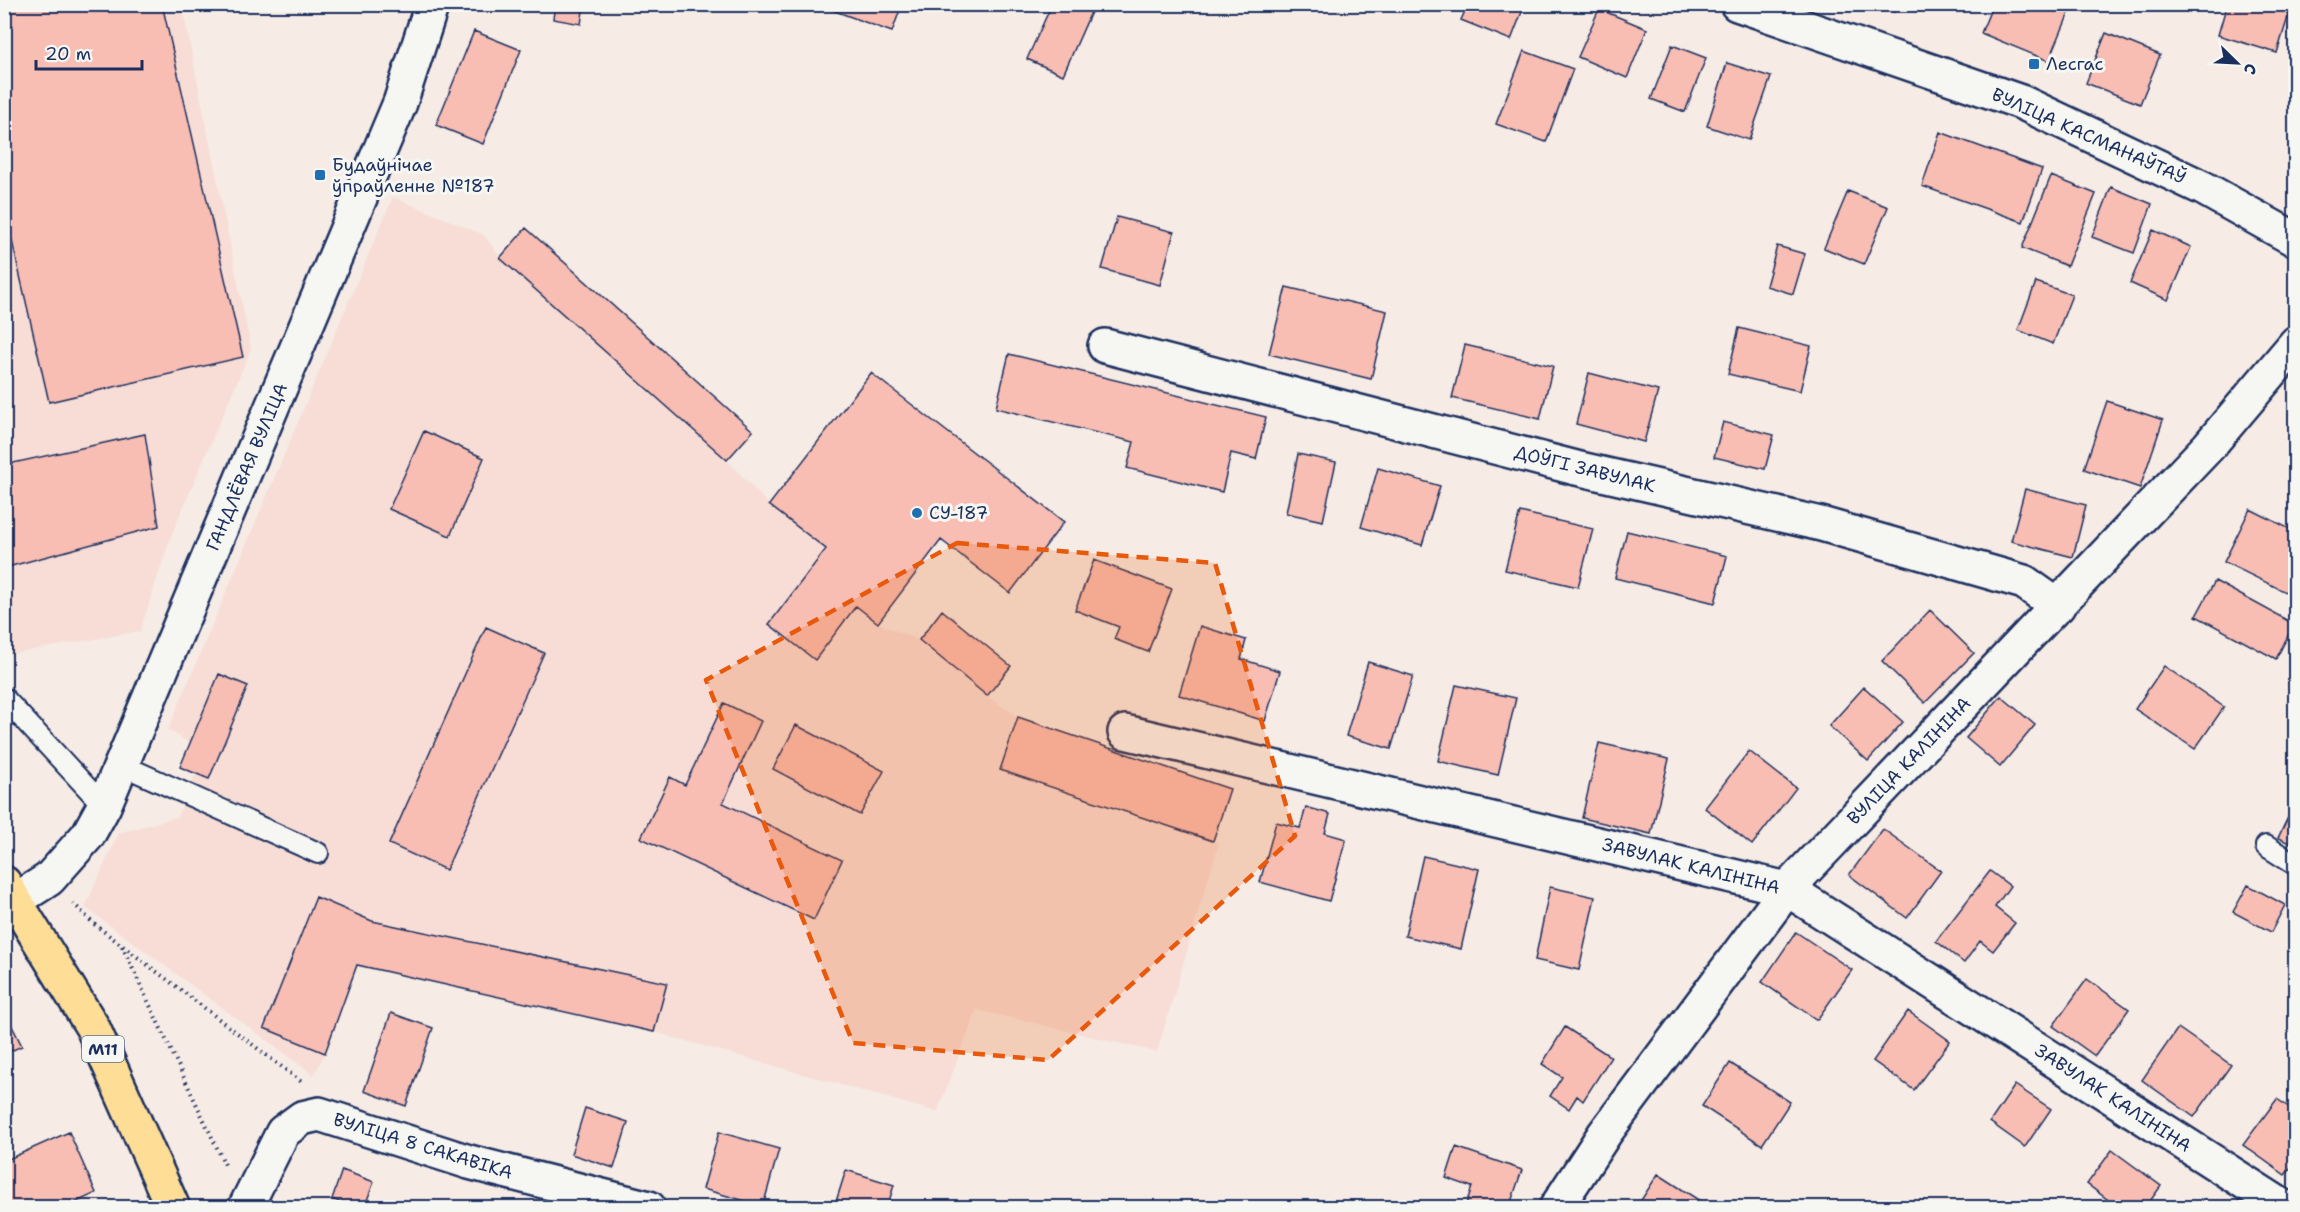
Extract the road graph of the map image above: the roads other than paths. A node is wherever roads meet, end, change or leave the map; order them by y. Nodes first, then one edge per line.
1 (432, 4) edge
2 (1737, 4) edge
3 (2295, 240) edge
4 (2295, 343) edge
5 (1105, 346) dead end
6 (2058, 606) junction
7 (4, 698) edge
8 (1125, 732) dead end
9 (122, 765) junction
10 (104, 806) junction
11 (2266, 846) dead end
12 (318, 853) dead end
13 (2295, 865) edge
14 (1787, 889) junction
15 (10, 892) edge
16 (173, 1208) edge
17 (245, 1208) edge
18 (648, 1208) edge
19 (1556, 1208) edge
20 (2285, 1208) edge

1 - 9 street, ГАНДЛЁВАЯ ВУЛІЦА
2 - 3 street, ВУЛІЦА КАСМАНАЎТАЎ
4 - 6 street, ВУЛІЦА КАЛІНІНА
5 - 6 street, ДОЎГІ ЗАВУЛАК
6 - 14 street, ВУЛІЦА КАЛІНІНА
7 - 10 lane
8 - 14 street, ЗАВУЛАК КАЛІНІНА
9 - 10 street, ГАНДЛЁВАЯ ВУЛІЦА
9 - 12 lane
10 - 15 street, ГАНДЛЁВАЯ ВУЛІЦА
11 - 13 lane
14 - 19 street, ВУЛІЦА КАЛІНІНА
14 - 20 street, ЗАВУЛАК КАЛІНІНА
15 - 16 highway, М11
17 - 18 street, ВУЛІЦА 8 САКАВІКА

